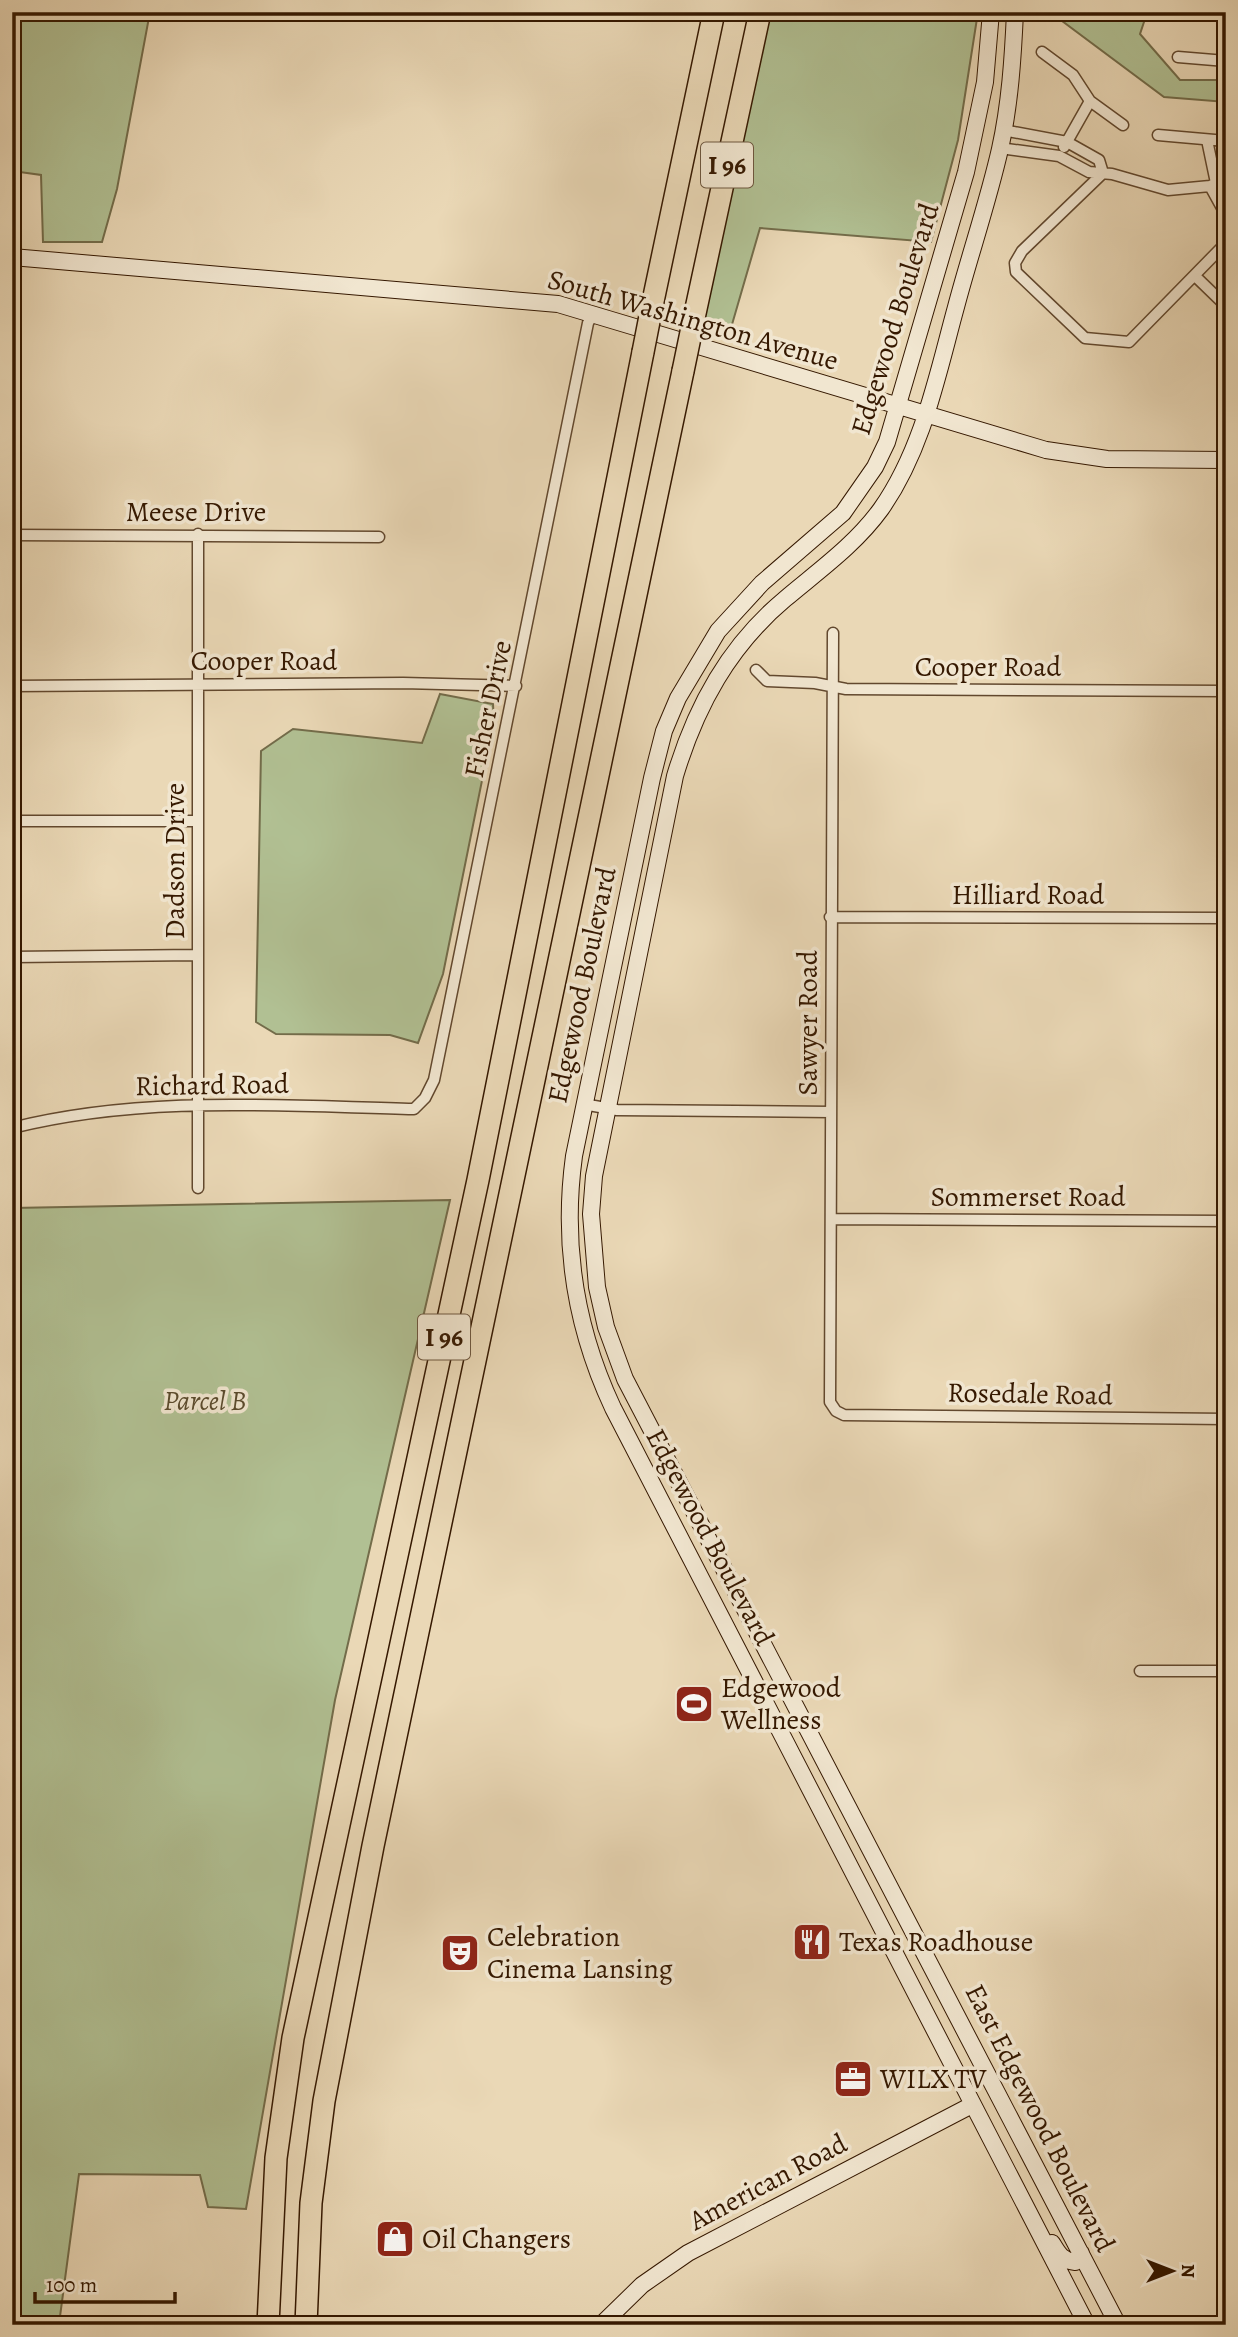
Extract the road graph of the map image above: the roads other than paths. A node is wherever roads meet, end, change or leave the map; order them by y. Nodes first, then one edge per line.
1 (714, 12) edge
2 (760, 12) edge
3 (991, 12) edge
4 (1015, 12) edge
5 (990, 33) junction
6 (1014, 37) junction
7 (1042, 52) dead end
8 (1178, 57) dead end
9 (1226, 61) edge
10 (985, 82) junction
11 (1090, 101) junction
12 (1123, 125) dead end
13 (1003, 130) junction
14 (1158, 135) dead end
15 (1207, 140) junction
16 (1226, 141) edge
17 (1067, 142) junction
18 (1000, 148) junction
19 (1059, 156) junction
20 (1103, 173) junction
21 (1217, 183) edge
22 (1226, 215) edge
23 (951, 222) junction
24 (1226, 243) edge
25 (12, 257) edge
26 (1195, 276) junction
27 (958, 300) junction
28 (1226, 306) edge
29 (594, 313) junction
30 (899, 405) junction
31 (926, 414) junction
32 (1226, 460) edge
33 (843, 513) junction
34 (198, 534) junction
35 (12, 535) edge
36 (379, 537) dead end
37 (813, 577) junction
38 (833, 633) dead end
39 (756, 670) dead end
40 (198, 684) junction
41 (12, 686) edge
42 (516, 686) junction
43 (831, 686) junction
44 (1226, 691) edge
45 (12, 821) edge
46 (197, 821) junction
47 (830, 917) junction
48 (1226, 918) edge
49 (197, 955) junction
50 (12, 957) edge
51 (583, 1104) junction
52 (198, 1105) junction
53 (606, 1108) junction
54 (414, 1109) joint
55 (831, 1112) junction
56 (12, 1128) edge
57 (198, 1188) dead end
58 (831, 1219) junction
59 (1226, 1222) edge
60 (593, 1362) junction
61 (836, 1412) joint
62 (1226, 1419) edge
63 (653, 1434) junction
64 (635, 1451) junction
65 (693, 1511) junction
66 (704, 1581) junction
67 (766, 1653) junction
68 (1140, 1671) dead end
69 (1226, 1671) edge
70 (835, 1834) junction
71 (890, 1888) junction
72 (862, 1890) junction
73 (916, 1937) junction
74 (911, 1986) junction
75 (987, 2073) junction
76 (972, 2105) junction
77 (995, 2150) junction
78 (1081, 2253) junction
79 (1071, 2295) junction
80 (268, 2325) edge
81 (306, 2325) edge
82 (601, 2325) edge
83 (1087, 2325) edge
84 (1109, 2325) edge
85 (1118, 2325) edge

1 - 80 highway, I 96, bridge
2 - 81 highway, I 96, bridge
3 - 5 street, Edgewood Boulevard
4 - 6 street
5 - 6 street
5 - 10 street, Edgewood Boulevard
6 - 13 street
7 - 11 street
8 - 9 street
10 - 18 street
10 - 23 street, Edgewood Boulevard
11 - 12 street
11 - 17 street
13 - 17 street
13 - 18 street
14 - 15 street
15 - 16 street
15 - 21 street
17 - 19 street
17 - 20 street
18 - 19 street
18 - 27 street
19 - 20 street
20 - 21 street
20 - 26 street
21 - 22 street
23 - 27 street
23 - 30 street, Edgewood Boulevard
24 - 26 street
25 - 29 street, South Washington Avenue
26 - 28 street
27 - 31 street, East Edgewood Boulevard
29 - 30 street, South Washington Avenue
29 - 42 street, Fisher Drive
30 - 31 street, South Washington Avenue
30 - 33 street, Edgewood Boulevard
31 - 32 street, South Washington Avenue
31 - 37 street, East Edgewood Boulevard
33 - 37 street
33 - 51 street, Edgewood Boulevard
34 - 35 street, Meese Drive
34 - 36 street, Meese Drive
34 - 40 street, Dadson Drive
37 - 53 street, East Edgewood Boulevard
38 - 43 street, Sawyer Road
39 - 43 street, Cooper Road
40 - 41 street, Cooper Road
40 - 42 street, Cooper Road
40 - 46 street, Dadson Drive
42 - 54 street, Fisher Drive
43 - 44 street, Cooper Road
43 - 47 street, Sawyer Road
45 - 46 street
46 - 49 street, Dadson Drive
47 - 48 street, Hilliard Road
47 - 55 street, Sawyer Road
49 - 50 street
49 - 52 street, Dadson Drive
51 - 53 street
51 - 60 street, Edgewood Boulevard
52 - 54 street, Richard Road
52 - 56 street, Richard Road
52 - 57 street, Dadson Drive
53 - 55 street
53 - 63 street, East Edgewood Boulevard
55 - 58 street, Sawyer Road
58 - 59 street, Sommerset Road
58 - 61 street, Sawyer Road
60 - 63 street
60 - 64 street, Edgewood Boulevard
61 - 62 street, Rosedale Road
63 - 65 street, East Edgewood Boulevard
64 - 65 street
64 - 66 street, Edgewood Boulevard
65 - 67 street, East Edgewood Boulevard
66 - 67 street
66 - 70 street, Edgewood Boulevard
67 - 71 street, East Edgewood Boulevard
68 - 69 street
70 - 71 street
70 - 72 street, Edgewood Boulevard
71 - 73 street, East Edgewood Boulevard
72 - 73 street
72 - 74 street, Edgewood Boulevard
73 - 75 street, East Edgewood Boulevard
74 - 75 street
74 - 76 street, East Edgewood Boulevard
75 - 78 street, East Edgewood Boulevard
76 - 77 street, East Edgewood Boulevard
76 - 82 street, American Road
77 - 78 street
77 - 79 street, East Edgewood Boulevard
78 - 85 street, East Edgewood Boulevard
79 - 83 street, East Edgewood Boulevard
79 - 84 street

